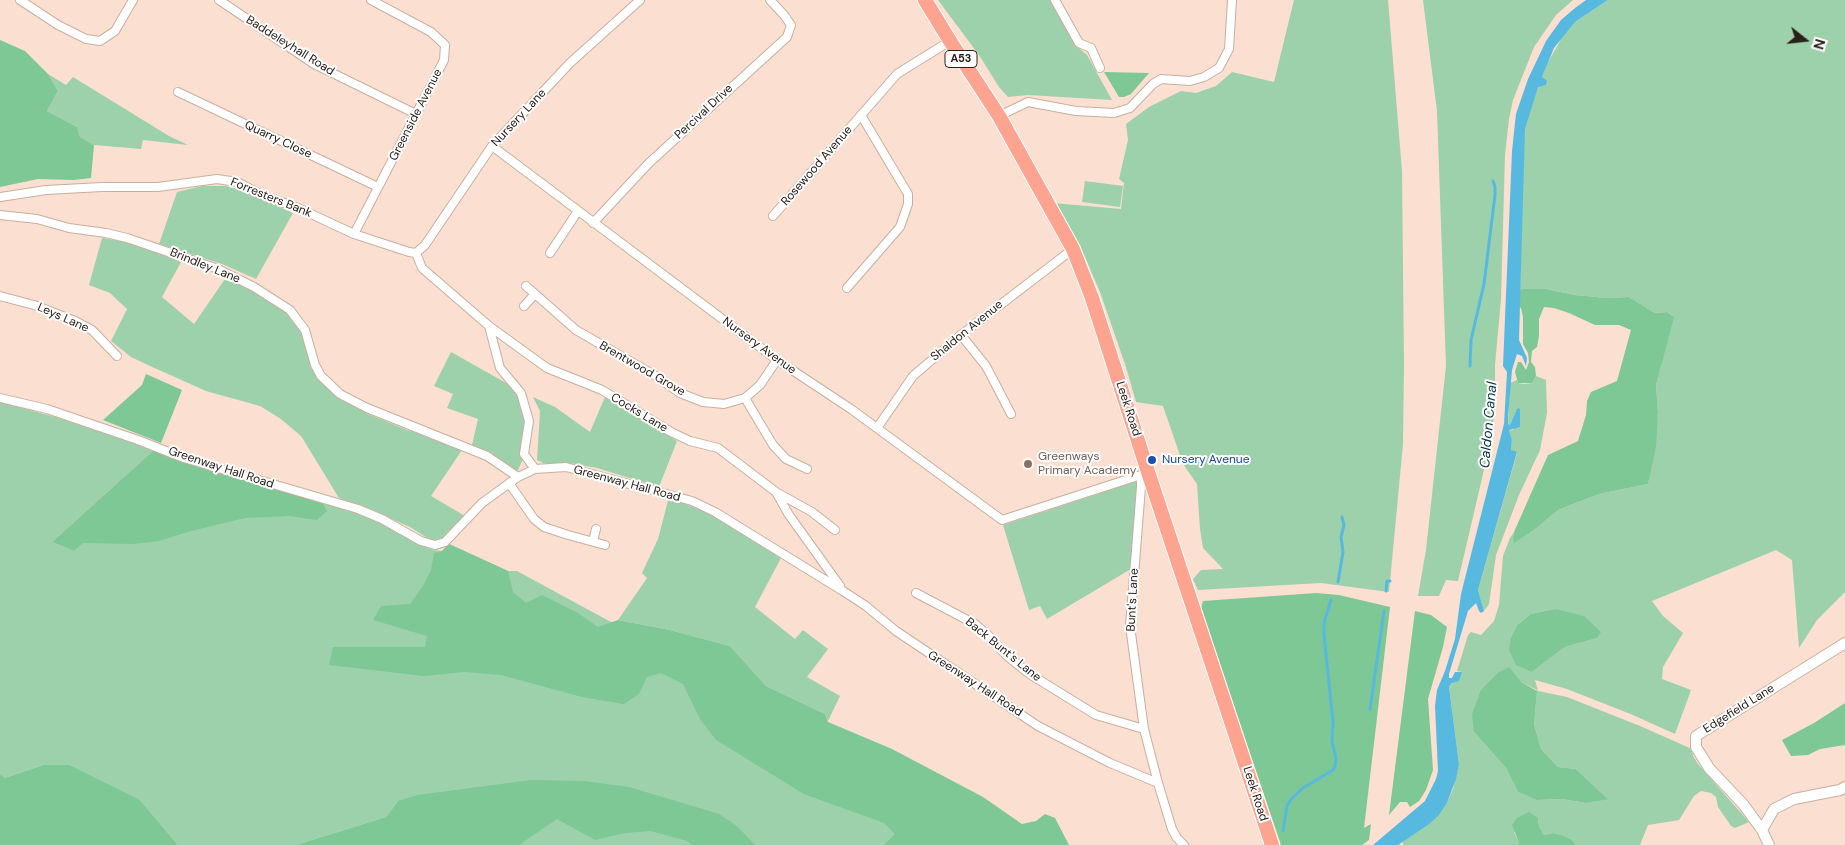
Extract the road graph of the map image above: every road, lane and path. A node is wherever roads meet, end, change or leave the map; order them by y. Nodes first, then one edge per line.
1 (20, 0) edge
2 (133, 0) edge
3 (219, 0) edge
4 (371, 0) edge
5 (640, 0) edge
6 (770, 0) edge
7 (925, 0) edge
8 (1055, 0) edge
9 (1232, 0) edge
10 (950, 41) junction
11 (1100, 68) dead end
12 (178, 92) dead end
13 (416, 114) junction
14 (861, 115) junction
15 (999, 116) junction
16 (492, 146) junction
17 (378, 187) junction
18 (0, 197) edge
19 (578, 212) junction
20 (0, 215) edge
21 (773, 216) dead end
22 (593, 223) junction
23 (354, 234) junction
24 (1072, 249) junction
25 (416, 253) junction
26 (550, 253) dead end
27 (526, 286) dead end
28 (847, 288) dead end
29 (535, 294) junction
30 (0, 296) edge
31 (524, 306) dead end
32 (489, 326) junction
33 (961, 335) junction
34 (117, 356) dead end
35 (777, 360) junction
36 (0, 398) edge
37 (745, 398) junction
38 (1011, 414) dead end
39 (877, 428) junction
40 (535, 469) junction
41 (807, 469) dead end
42 (1145, 475) junction
43 (518, 477) junction
44 (509, 484) junction
45 (776, 492) junction
46 (596, 529) dead end
47 (835, 530) dead end
48 (593, 542) junction
49 (605, 545) dead end
50 (843, 591) junction
51 (916, 593) dead end
52 (1845, 643) edge
53 (1144, 730) junction
54 (1158, 783) junction
55 (1845, 787) edge
56 (1762, 830) junction
57 (1184, 845) edge
58 (1272, 845) edge
59 (1769, 845) edge

1 - 2 street
3 - 13 street, Baddeleyhall Road
4 - 13 street, Greenside Avenue
5 - 16 street, Nursery Lane
6 - 22 street, Percival Drive
7 - 10 highway, Leek Road / A53
8 - 11 street
9 - 15 street
10 - 14 street, Rosewood Avenue
10 - 15 highway, Leek Road / A53
12 - 17 street, Quarry Close
13 - 17 street, Greenside Avenue
14 - 21 street, Rosewood Avenue
14 - 28 street, Rosewood Avenue
15 - 24 highway, Leek Road / A53
16 - 19 street, Nursery Avenue
16 - 25 street, Nursery Lane
17 - 23 street, Greenside Avenue
18 - 23 street, Forresters Bank
19 - 22 street, Nursery Avenue
19 - 26 street
20 - 43 street, Brindley Lane
22 - 35 street, Nursery Avenue
23 - 25 street, Forresters Bank
24 - 33 street, Shaldon Avenue
24 - 42 highway, Leek Road / A53
25 - 32 street, Cocks Lane
27 - 29 street, Brentwood Grove
29 - 31 street
29 - 37 street, Brentwood Grove
30 - 34 street, Leys Lane
32 - 40 street
32 - 45 street, Cocks Lane
33 - 38 street
33 - 39 street, Shaldon Avenue
35 - 37 street
35 - 39 street, Nursery Avenue
36 - 44 street, Greenway Hall Road
37 - 41 street
39 - 42 street, Nursery Avenue
40 - 43 street, Greenway Hall Road
40 - 50 street, Greenway Hall Road
42 - 53 street, Bunt's Lane
42 - 58 highway, Leek Road / A53
43 - 44 street, Greenway Hall Road
44 - 48 street
45 - 47 street
45 - 50 street, Cocks Lane
46 - 48 street
48 - 49 street
50 - 54 street, Greenway Hall Road
51 - 53 street, Back Bunt's Lane
52 - 56 street, Edgefield Lane
53 - 54 street, Bunt's Lane
54 - 57 street
55 - 56 street
56 - 59 street, Edgefield Lane

